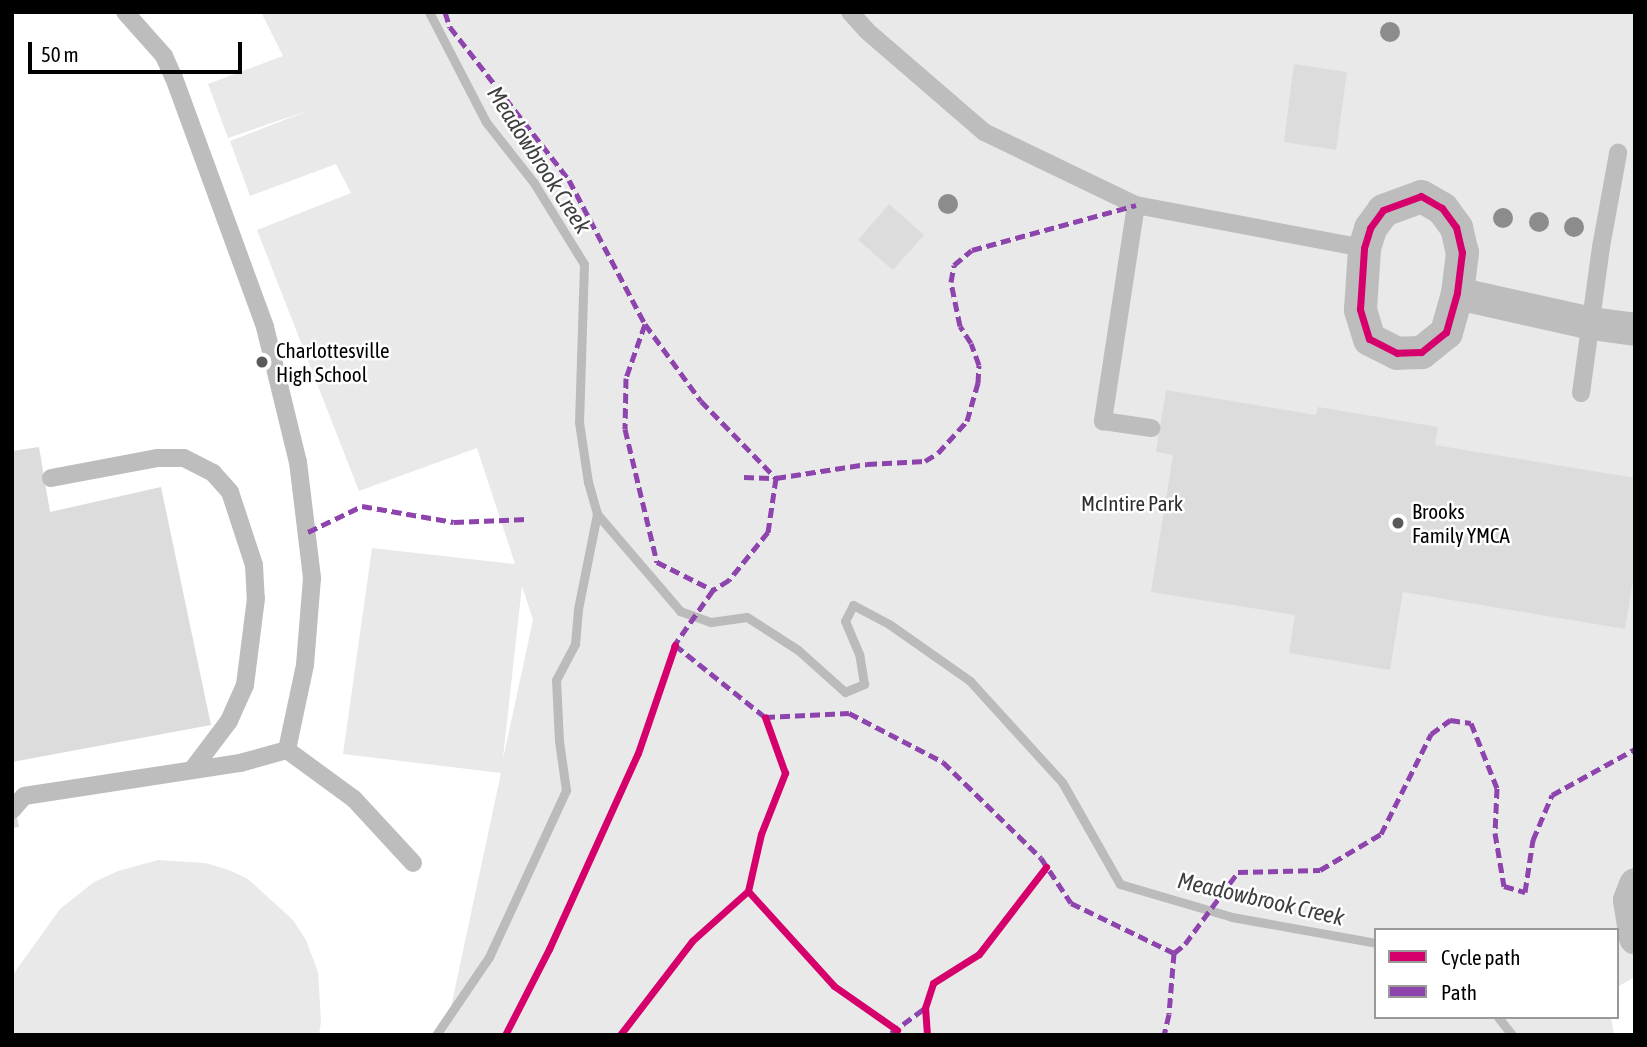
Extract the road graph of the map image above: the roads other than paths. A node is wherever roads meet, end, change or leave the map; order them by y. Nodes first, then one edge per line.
1 (125, 12) edge
2 (850, 12) edge
3 (1618, 153) dead end
4 (1136, 205) junction
5 (1364, 248) junction
6 (1457, 293) junction
7 (1591, 323) junction
8 (1635, 329) edge
9 (1581, 393) dead end
10 (1151, 428) dead end
11 (51, 478) dead end
12 (288, 750) junction
13 (192, 770) junction
14 (12, 810) edge
15 (413, 863) dead end
16 (1635, 884) edge
17 (1635, 938) edge

1 - 12 lane
2 - 4 lane
3 - 7 lane
4 - 5 lane
4 - 10 lane
5 - 6 street
5 - 6 street
6 - 7 street
7 - 8 street
7 - 9 lane
11 - 13 lane
12 - 13 lane
12 - 15 lane
13 - 14 lane
16 - 17 street

